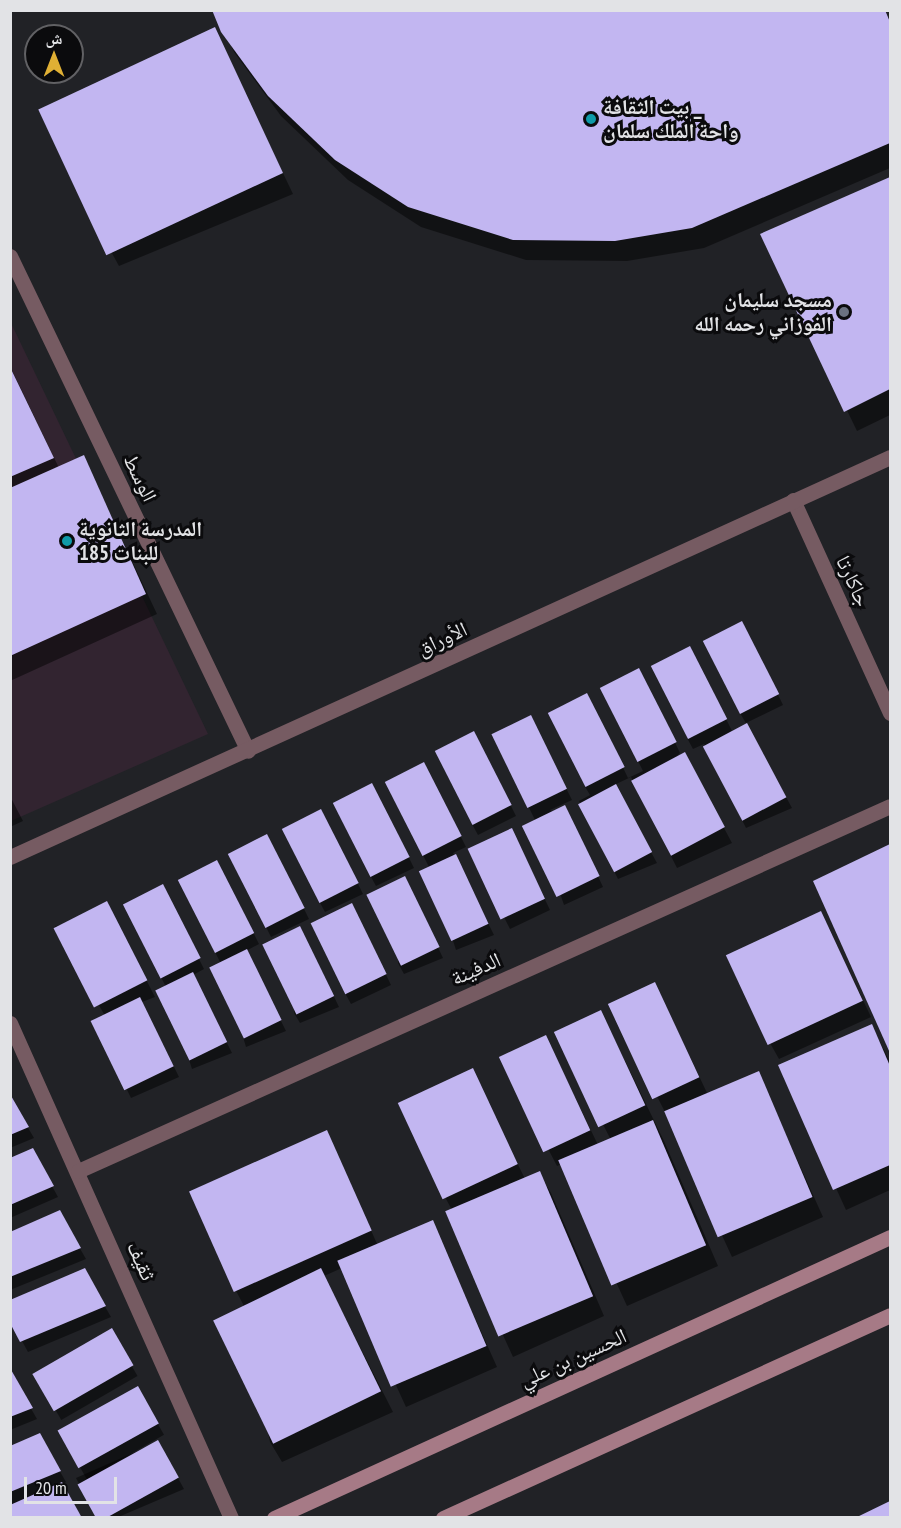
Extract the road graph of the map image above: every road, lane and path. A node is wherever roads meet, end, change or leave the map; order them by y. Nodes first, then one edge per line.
1 (10, 255) edge
2 (891, 457) edge
3 (793, 500) junction
4 (891, 713) edge
5 (248, 751) junction
6 (891, 806) edge
7 (10, 857) edge
8 (10, 1023) edge
9 (78, 1171) junction
10 (891, 1238) edge
11 (891, 1315) edge
12 (231, 1518) edge
13 (274, 1518) edge
14 (443, 1518) edge

1 - 5 street, الوسط
2 - 3 street, الأوراق
3 - 4 street, جاكارتا
3 - 5 street, الأوراق
5 - 7 street, الأوراق
6 - 9 street, الدفينة
8 - 9 street, ثقيف
9 - 12 street, ثقيف
10 - 13 street, الحسين بن علي
11 - 14 street

